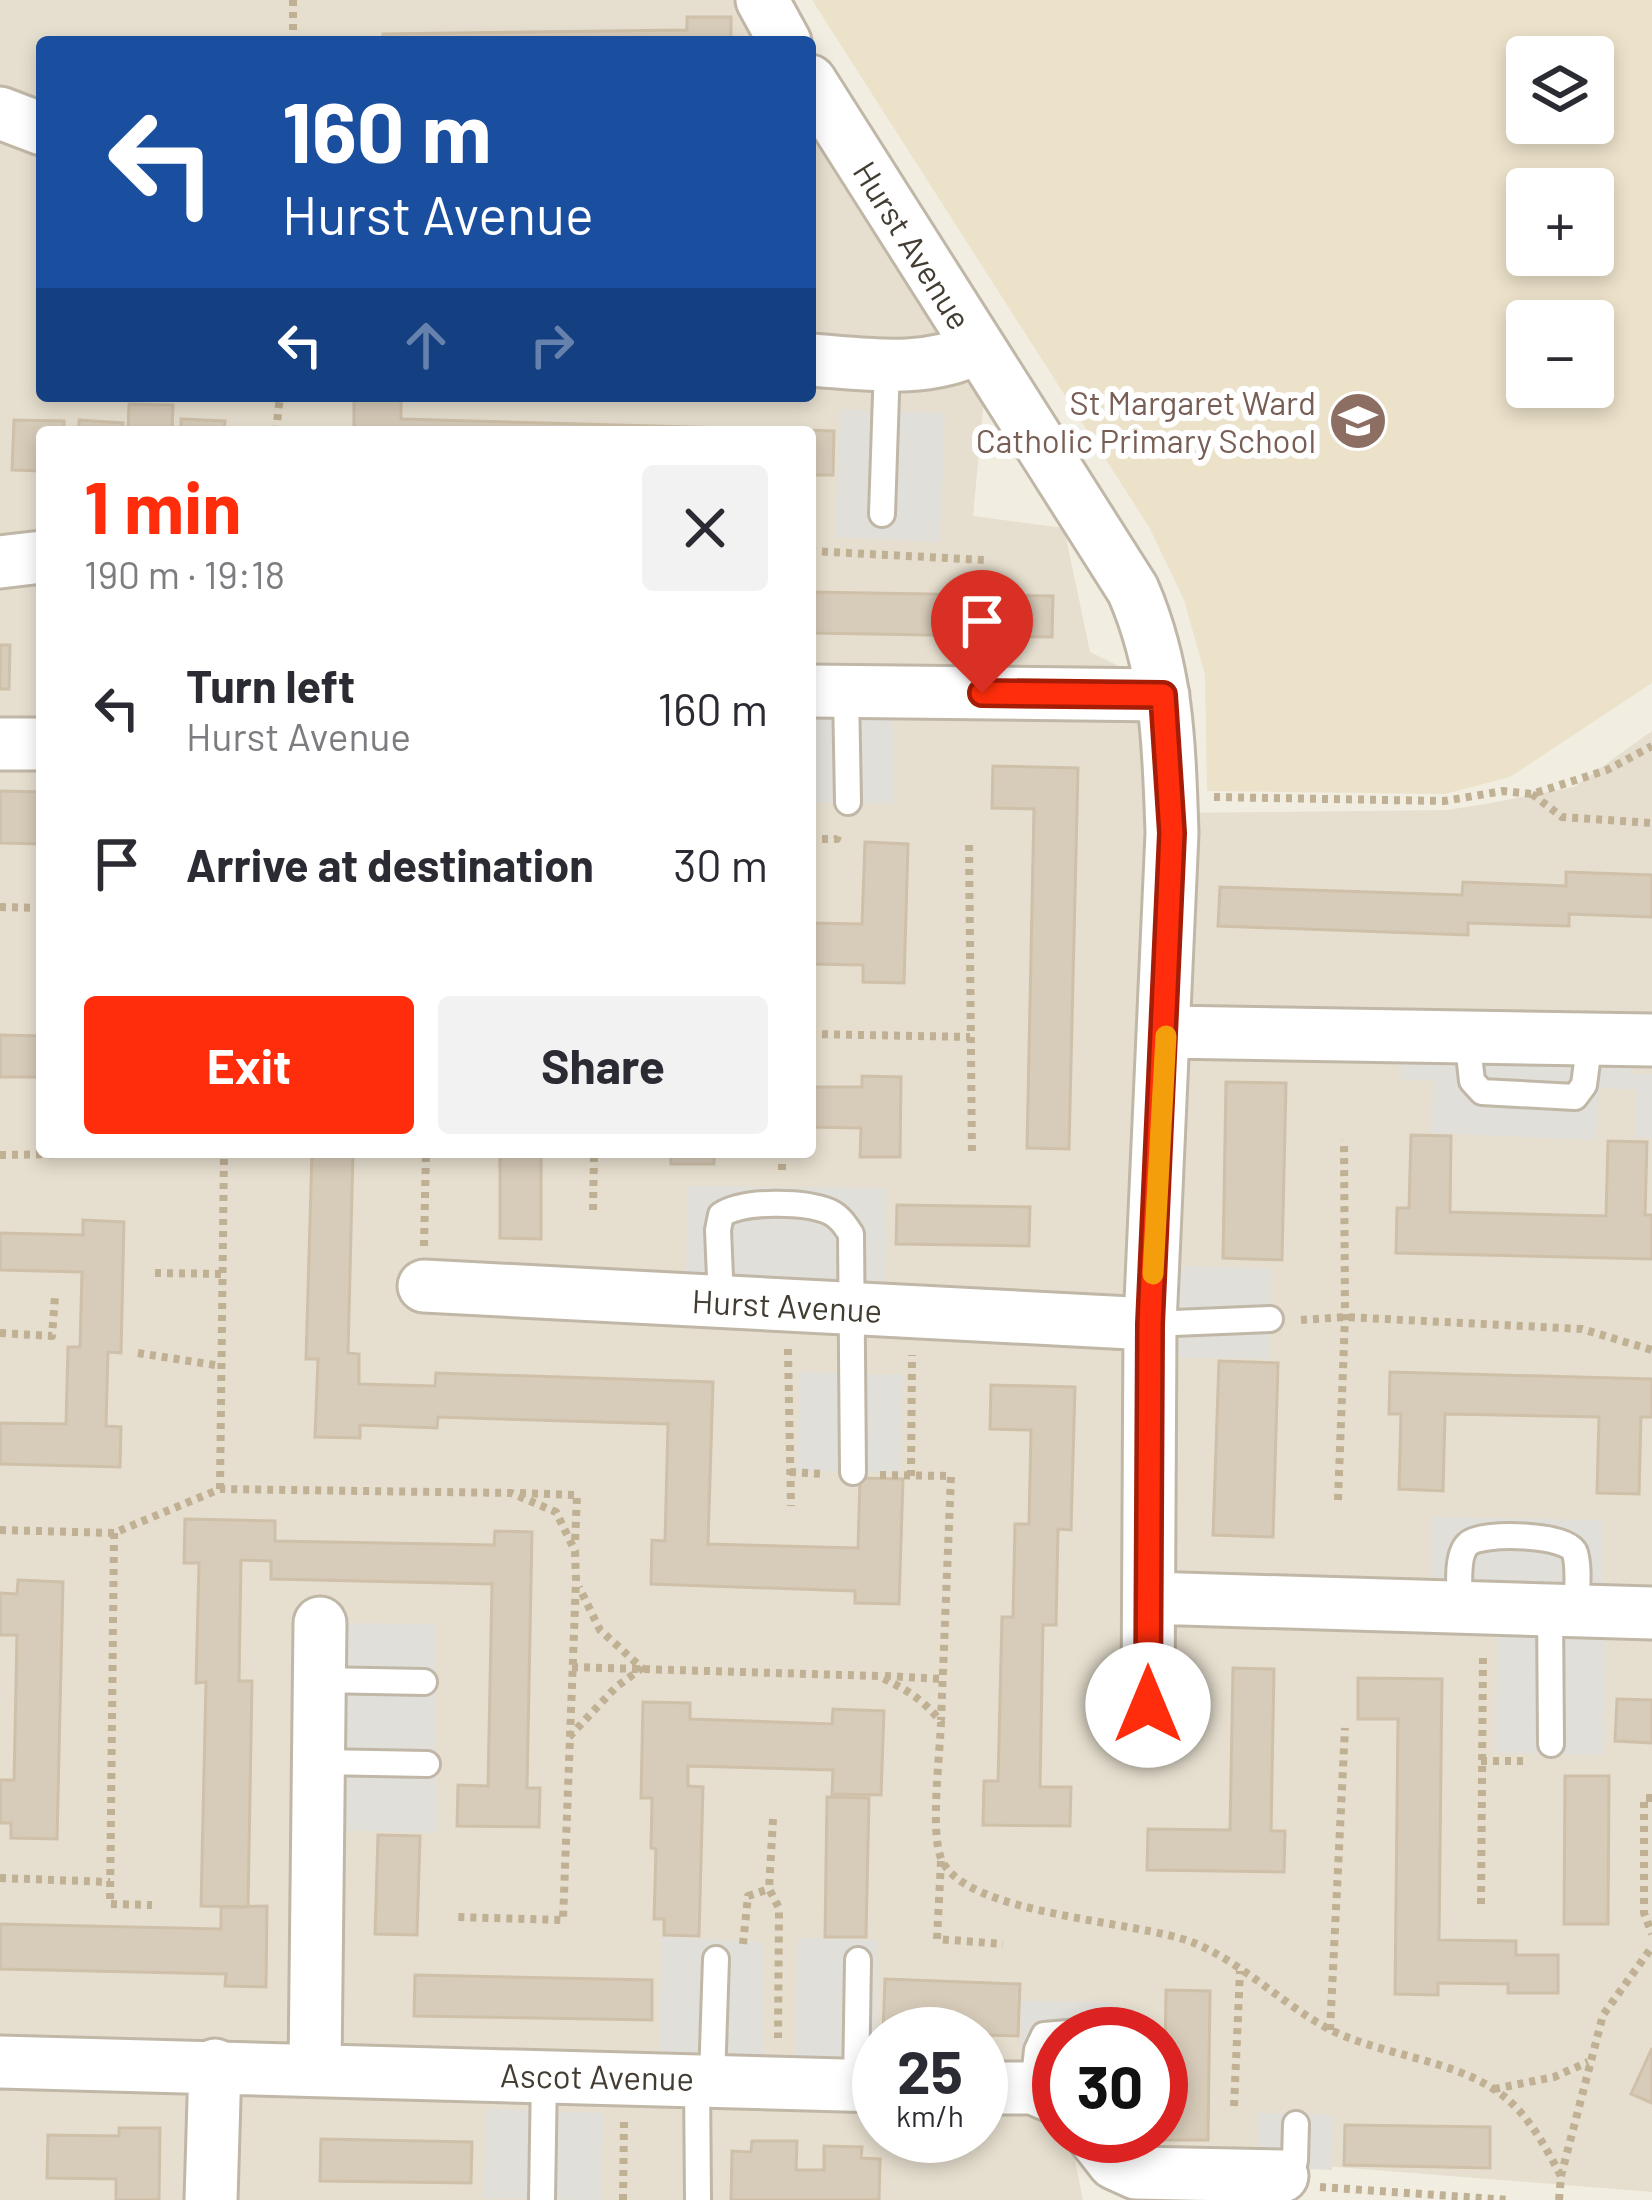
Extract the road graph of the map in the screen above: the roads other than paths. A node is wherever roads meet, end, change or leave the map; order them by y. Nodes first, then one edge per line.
1 (762, 0) edge
2 (782, 36) edge
3 (816, 91) edge
4 (0, 113) edge
5 (36, 127) edge
6 (977, 348) junction
7 (816, 360) edge
8 (887, 365) junction
9 (882, 514) dead end
10 (36, 558) edge
11 (0, 562) edge
12 (828, 691) edge
13 (1163, 695) junction
14 (0, 744) edge
15 (36, 744) edge
16 (848, 802) dead end
17 (1166, 1032) junction
18 (1652, 1040) edge
19 (424, 1286) road end
20 (721, 1301) junction
21 (849, 1309) junction
22 (1270, 1319) road end
23 (1150, 1324) junction
24 (853, 1474) road end
25 (1149, 1598) junction
26 (1472, 1609) junction
27 (1563, 1611) junction
28 (1652, 1613) edge
29 (320, 1623) dead end
30 (319, 1680) junction
31 (424, 1682) dead end
32 (1148, 1705) dead end
33 (1551, 1744) dead end
34 (320, 1762) junction
35 (427, 1764) dead end
36 (716, 1959) road end
37 (858, 1960) dead end
38 (862, 2007) edge
39 (0, 2062) edge
40 (215, 2065) junction
41 (315, 2068) junction
42 (544, 2075) junction
43 (705, 2079) junction
44 (852, 2085) edge
45 (1296, 2124) dead end
46 (1109, 2166) edge
47 (1282, 2176) joint
48 (211, 2200) edge
49 (542, 2200) edge
50 (698, 2200) edge

1 - 2 street
3 - 6 street, Hurst Avenue
4 - 5 street
6 - 8 street, Hurst Avenue
6 - 13 street, Hurst Avenue
7 - 8 street, Hurst Avenue
8 - 9 lane
10 - 11 street
12 - 13 street
12 - 16 lane
13 - 17 street, Hurst Avenue
14 - 15 street
17 - 18 street
17 - 23 street, Hurst Avenue
19 - 20 street, Hurst Avenue
20 - 21 street, Hurst Avenue
20 - 21 lane
21 - 23 street, Hurst Avenue
21 - 24 lane
22 - 23 lane
23 - 25 street, Hurst Avenue
25 - 26 street
25 - 32 street, Hurst Avenue
26 - 27 street
26 - 27 lane
27 - 28 street
27 - 33 lane
29 - 30 street
30 - 31 lane
30 - 34 street
34 - 35 lane
34 - 41 street
36 - 43 lane
37 - 38 lane
39 - 40 street, Ascot Avenue
40 - 41 street, Ascot Avenue
40 - 48 street
41 - 42 street, Ascot Avenue
42 - 43 street, Ascot Avenue
42 - 49 lane
43 - 44 street, Ascot Avenue
43 - 50 lane
45 - 47 lane
46 - 47 street

